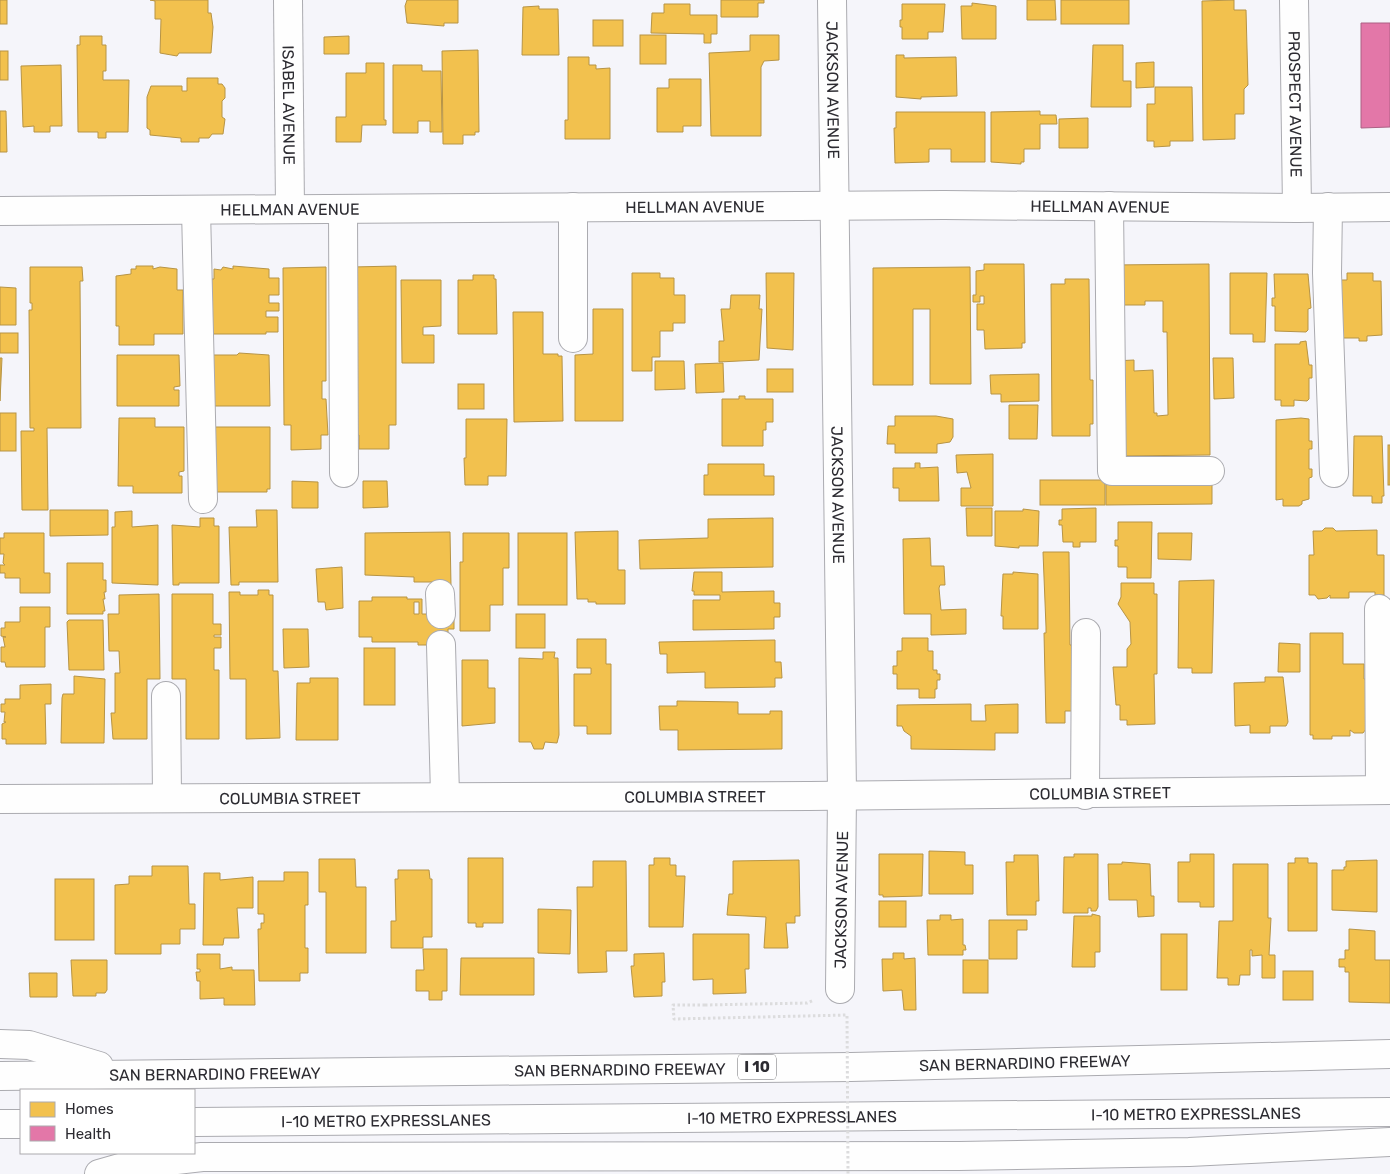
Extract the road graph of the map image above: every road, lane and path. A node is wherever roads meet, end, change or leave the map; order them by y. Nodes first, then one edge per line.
1 (288, 0) edge
2 (832, 0) edge
3 (1294, 0) edge
4 (834, 206) junction
5 (1109, 206) junction
6 (574, 207) junction
7 (1328, 207) junction
8 (1390, 207) edge
9 (1297, 208) junction
10 (290, 209) junction
11 (344, 209) junction
12 (196, 210) junction
13 (0, 211) edge
14 (573, 338) dead end
15 (1210, 471) dead end
16 (344, 472) dead end
17 (1334, 474) dead end
18 (203, 499) dead end
19 (1379, 609) dead end
20 (1086, 633) dead end
21 (441, 645) dead end
22 (166, 696) dead end
23 (1385, 790) edge
24 (842, 794) junction
25 (445, 795) junction
26 (1085, 795) junction
27 (167, 796) junction
28 (0, 798) edge
29 (840, 989) joint
30 (0, 1044) edge
31 (1390, 1054) edge
32 (124, 1074) junction
33 (0, 1076) edge
34 (1390, 1112) edge
35 (195, 1122) edge
36 (0, 1124) edge
37 (20, 1124) edge
38 (1390, 1142) edge
39 (99, 1174) edge
40 (848, 1174) edge

1 - 10 main road, ISABEL AVENUE
2 - 4 main road, JACKSON AVENUE
3 - 9 main road, PROSPECT AVENUE
4 - 5 main road, HELLMAN AVENUE
4 - 6 main road, HELLMAN AVENUE
4 - 24 main road, JACKSON AVENUE
5 - 9 main road, HELLMAN AVENUE
5 - 15 main road
6 - 11 main road, HELLMAN AVENUE
6 - 14 main road
7 - 8 main road, HELLMAN AVENUE
7 - 9 main road, HELLMAN AVENUE
7 - 17 main road
10 - 11 main road, HELLMAN AVENUE
10 - 12 main road, HELLMAN AVENUE
11 - 16 main road
12 - 13 main road, HELLMAN AVENUE
12 - 18 main road
19 - 23 main road
20 - 26 main road
21 - 25 main road
22 - 27 main road
23 - 26 main road, COLUMBIA STREET
24 - 25 main road, COLUMBIA STREET
24 - 26 main road, COLUMBIA STREET
24 - 29 main road, JACKSON AVENUE
25 - 27 main road, COLUMBIA STREET
27 - 28 main road, COLUMBIA STREET
29 - 40 path, bridge
30 - 32 main road
31 - 32 main road, SAN BERNARDINO FREEWAY / I 10
32 - 33 main road, SAN BERNARDINO FREEWAY / I 10
34 - 35 main road, I-10 METRO EXPRESSLANES
36 - 37 main road
38 - 39 main road

